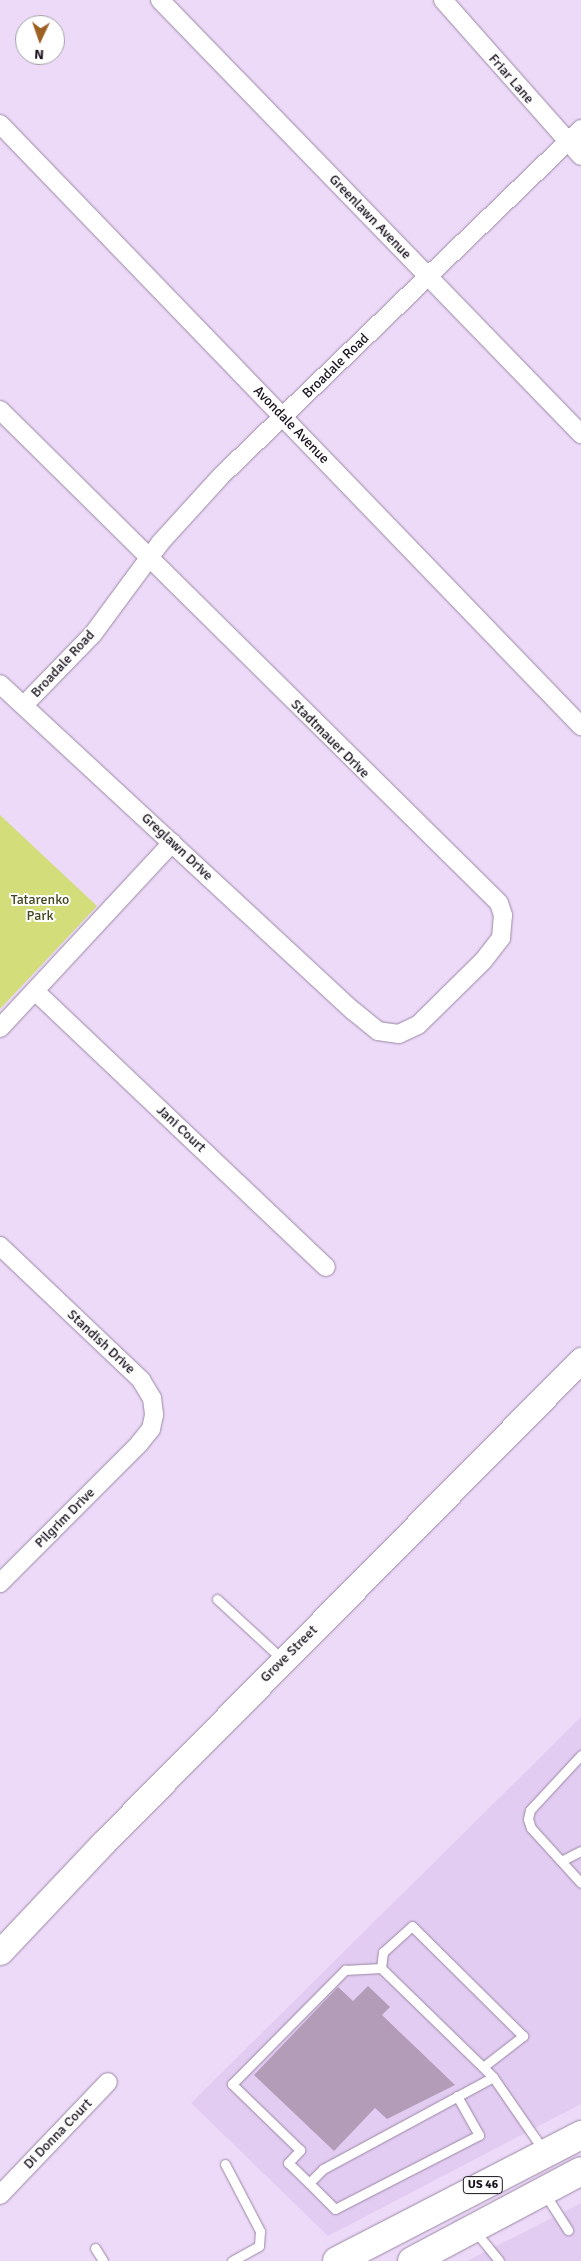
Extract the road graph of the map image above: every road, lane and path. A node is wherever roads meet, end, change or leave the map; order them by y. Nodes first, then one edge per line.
1 (160, 0) edge
2 (443, 0) edge
3 (0, 124) edge
4 (581, 129) edge
5 (568, 142) junction
6 (581, 156) edge
7 (428, 277) junction
8 (0, 410) edge
9 (283, 417) junction
10 (581, 434) edge
11 (148, 560) junction
12 (0, 684) edge
13 (24, 705) junction
14 (581, 726) edge
15 (172, 843) junction
16 (35, 991) junction
17 (353, 1011) joint
18 (0, 1028) edge
19 (0, 1246) edge
20 (326, 1267) dead end
21 (581, 1360) edge
22 (130, 1453) joint
23 (0, 1582) edge
24 (217, 1599) dead end
25 (283, 1661) junction
26 (581, 1755) edge
27 (581, 1851) edge
28 (561, 1861) junction
29 (581, 1883) edge
30 (0, 1952) edge
31 (381, 1968) junction
32 (484, 2067) junction
33 (493, 2076) junction
34 (108, 2082) dead end
35 (457, 2096) junction
36 (581, 2135) edge
37 (545, 2154) junction
38 (225, 2164) dead end
39 (581, 2172) edge
40 (309, 2183) junction
41 (3, 2187) edge
42 (544, 2191) junction
43 (474, 2228) junction
44 (568, 2230) dead end
45 (95, 2248) dead end
46 (103, 2261) edge
47 (232, 2261) edge
48 (337, 2261) edge
49 (412, 2261) edge
50 (499, 2261) edge

1 - 7 street, Greenlawn Avenue
2 - 5 street, Friar Lane
3 - 9 street, Avondale Avenue
4 - 5 street, Broadale Road
5 - 6 street, Friar Lane
5 - 7 street, Broadale Road
7 - 9 street, Broadale Road
7 - 10 street, Greenlawn Avenue
8 - 11 street, Stadtmauer Drive
9 - 11 street, Broadale Road
9 - 14 street, Avondale Avenue
11 - 13 street, Broadale Road
11 - 17 street, Stadtmauer Drive
12 - 13 street, Greglawn Drive
13 - 15 street, Greglawn Drive
15 - 16 street
15 - 17 street, Greglawn Drive
16 - 18 street
16 - 20 street, Jani Court
19 - 22 street, Standish Drive
21 - 25 street, Grove Street
22 - 23 street, Pilgrim Drive
24 - 25 lane
25 - 30 street, Grove Street
26 - 28 lane
27 - 28 lane
28 - 29 lane
31 - 32 lane
31 - 32 lane
31 - 40 lane
32 - 33 lane
33 - 35 lane
33 - 37 lane
34 - 41 street, Di Donna Court
35 - 40 lane
35 - 40 lane
36 - 37 highway, US 46
37 - 48 highway, US 46
38 - 47 lane
39 - 42 highway, US 46
42 - 43 highway, US 46
42 - 44 lane
43 - 49 highway, US 46
43 - 50 lane
45 - 46 lane

